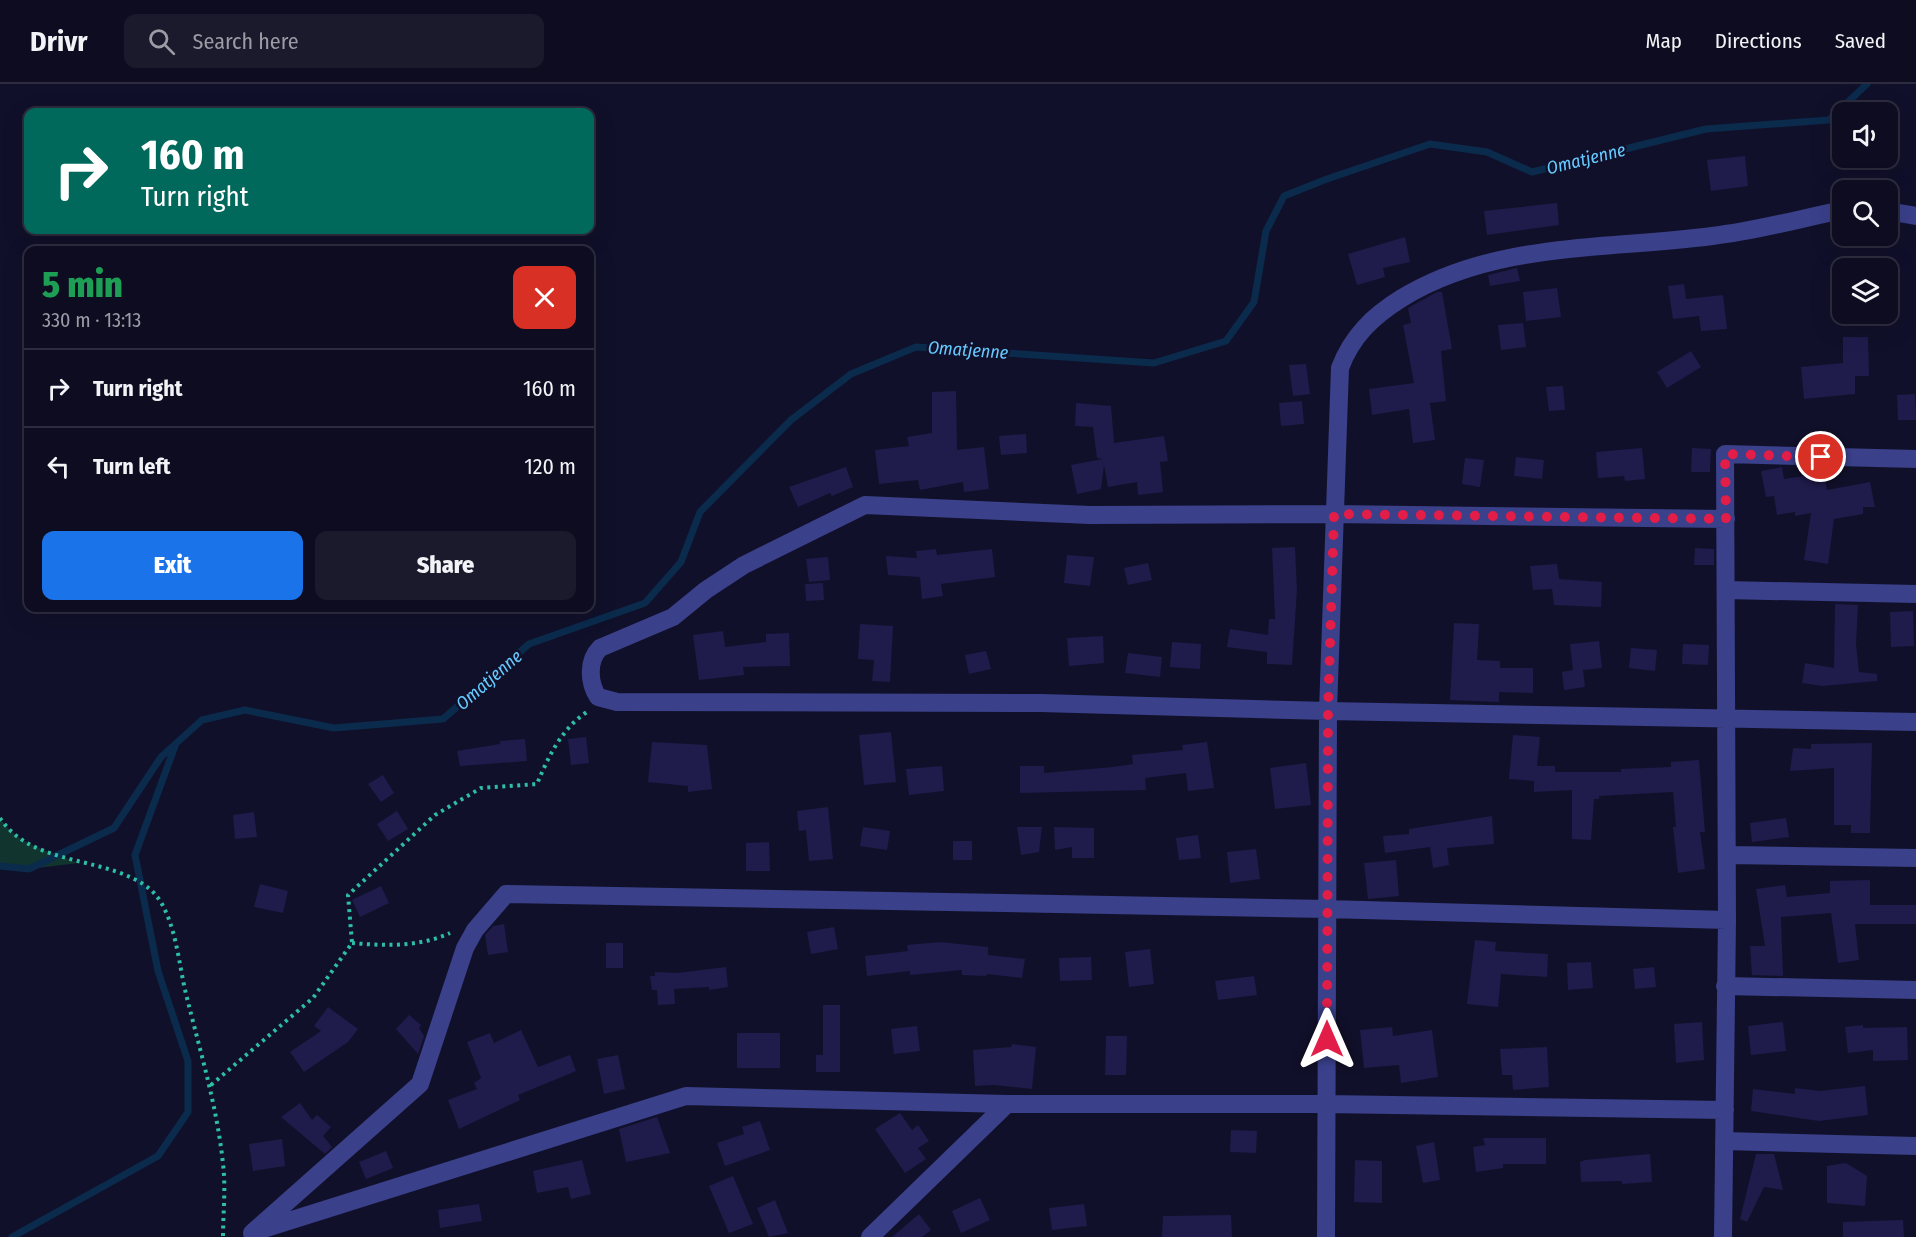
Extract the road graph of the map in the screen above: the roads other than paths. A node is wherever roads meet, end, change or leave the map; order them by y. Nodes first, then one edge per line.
1 (1832, 212) edge
2 (1898, 213) edge
3 (1916, 216) edge
4 (1916, 459) edge
5 (1334, 514) junction
6 (1726, 519) junction
7 (1726, 590) junction
8 (1916, 594) edge
9 (1328, 711) junction
10 (1727, 719) junction
11 (1916, 722) edge
12 (1727, 855) junction
13 (1916, 858) edge
14 (1327, 909) junction
15 (1727, 920) junction
16 (1725, 986) junction
17 (1916, 990) edge
18 (1007, 1104) junction
19 (1326, 1104) junction
20 (1725, 1110) junction
21 (1724, 1141) junction
22 (1916, 1146) edge
23 (250, 1235) edge
24 (870, 1237) edge
25 (1326, 1237) edge
26 (1723, 1237) edge

1 - 5 street
2 - 3 street
4 - 6 street
5 - 6 street
5 - 9 street
5 - 9 street
6 - 7 street
7 - 8 street
7 - 10 street
9 - 10 street
9 - 14 street
10 - 11 street
10 - 12 street
12 - 13 street
12 - 15 street
14 - 15 street
14 - 19 street
14 - 23 street
15 - 16 street
16 - 17 street
16 - 20 street
18 - 19 street
18 - 23 street
18 - 24 street
19 - 20 street
19 - 25 street
20 - 21 street
21 - 22 street
21 - 26 street

